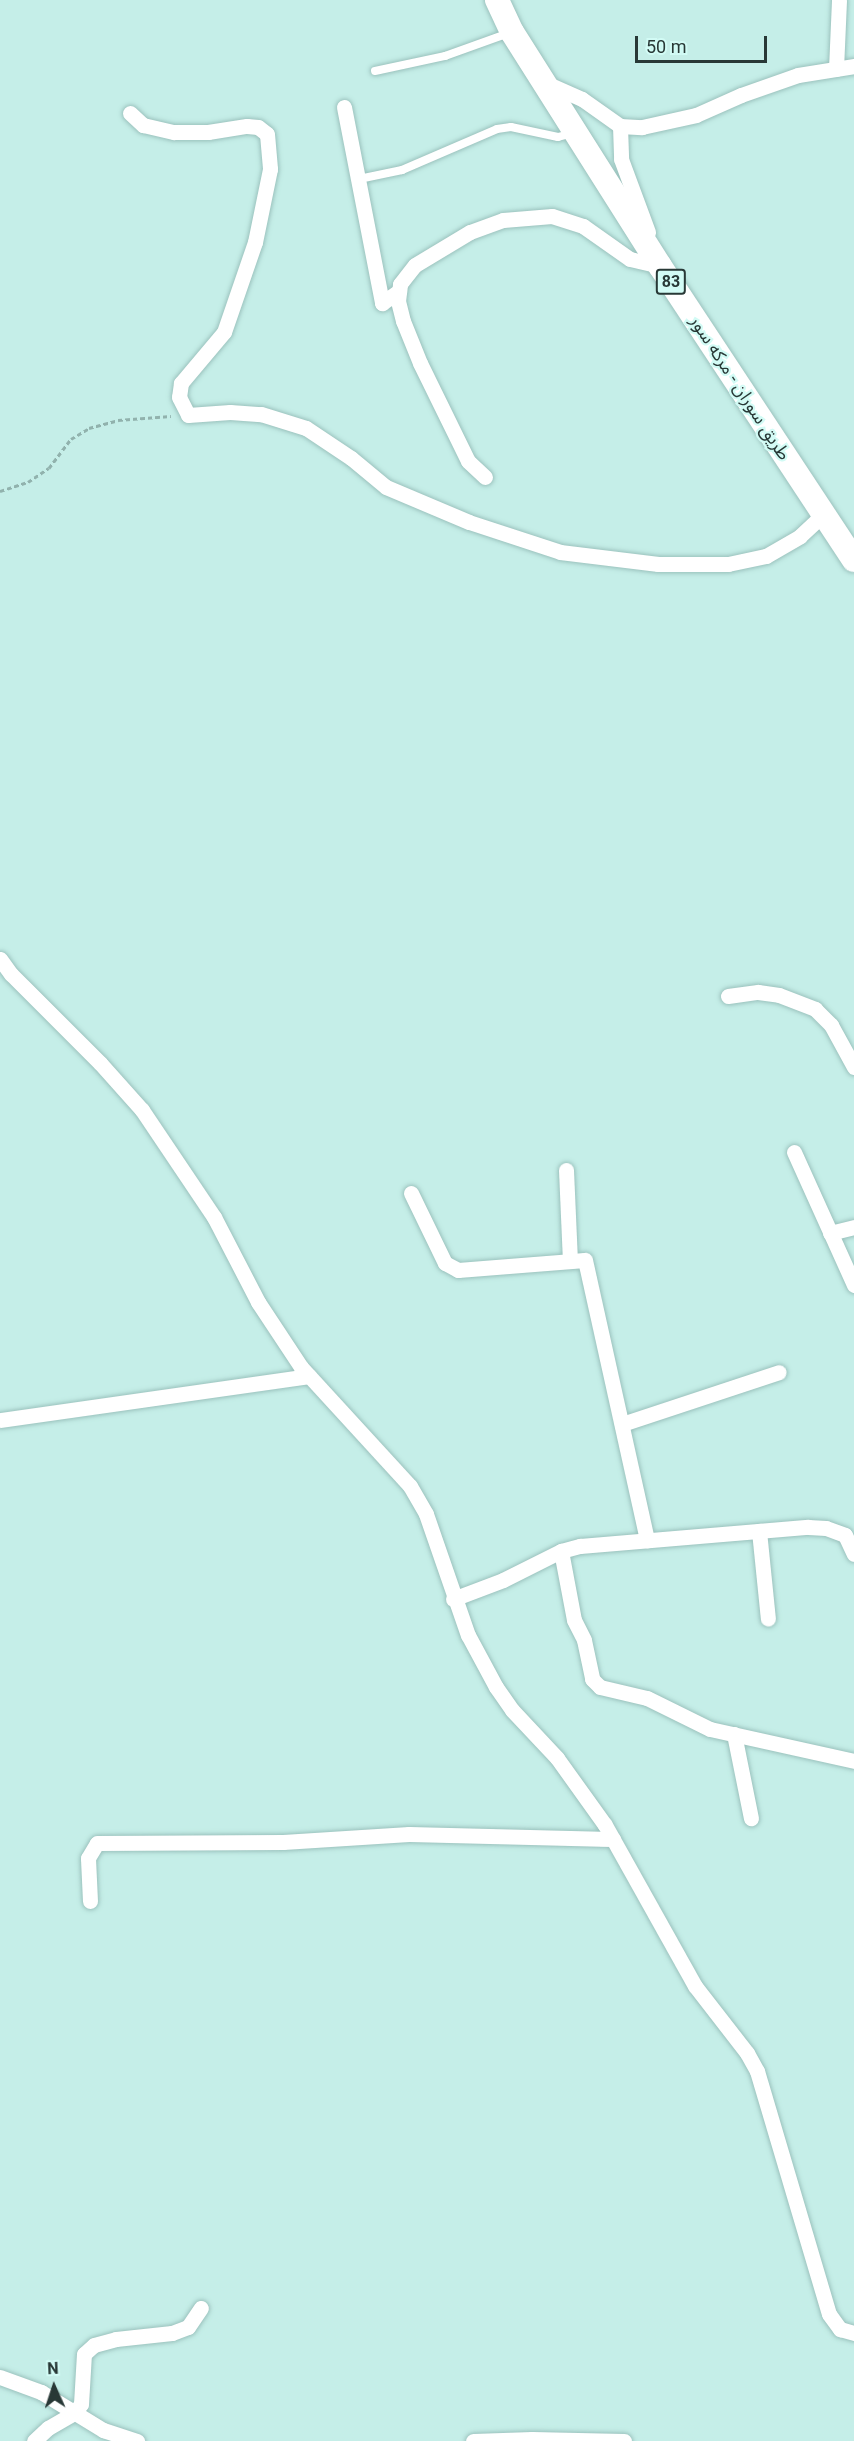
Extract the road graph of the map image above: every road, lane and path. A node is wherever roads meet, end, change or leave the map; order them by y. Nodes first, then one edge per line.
1 (497, 0) edge
2 (839, 0) edge
3 (512, 32) junction
4 (854, 66) edge
5 (836, 69) junction
6 (375, 71) dead end
7 (543, 81) junction
8 (344, 107) dead end
9 (130, 113) dead end
10 (620, 126) junction
11 (576, 132) junction
12 (358, 180) junction
13 (660, 266) junction
14 (399, 291) junction
15 (188, 415) junction
16 (485, 477) dead end
17 (0, 491) edge
18 (824, 514) junction
19 (854, 560) edge
20 (0, 959) edge
21 (728, 996) dead end
22 (854, 1067) edge
23 (794, 1152) dead end
24 (566, 1170) dead end
25 (411, 1192) dead end
26 (854, 1227) edge
27 (830, 1233) junction
28 (570, 1261) junction
29 (854, 1285) edge
30 (779, 1372) dead end
31 (309, 1376) junction
32 (0, 1420) edge
33 (622, 1424) junction
34 (759, 1531) junction
35 (647, 1540) junction
36 (561, 1551) junction
37 (854, 1554) edge
38 (453, 1599) junction
39 (768, 1619) dead end
40 (734, 1734) junction
41 (854, 1761) edge
42 (751, 1818) dead end
43 (614, 1839) junction
44 (90, 1901) dead end
45 (201, 2308) dead end
46 (854, 2333) edge
47 (0, 2376) edge
48 (74, 2413) junction
49 (34, 2441) edge
50 (137, 2441) edge
51 (473, 2441) edge
52 (624, 2441) edge

1 - 3 main road, طريق سوران - مركه سور / 83
2 - 5 street
3 - 6 lane
3 - 7 main road, طريق سوران - مركه سور / 83
4 - 5 street
5 - 10 street
7 - 10 street
7 - 11 main road, طريق سوران - مركه سور / 83
8 - 12 street
9 - 15 street
10 - 13 street
11 - 12 lane
11 - 13 main road, طريق سوران - مركه سور / 83
12 - 14 street
13 - 14 street
13 - 18 main road, طريق سوران - مركه سور / 83
14 - 16 street
15 - 17 path
15 - 18 street
18 - 19 main road, طريق سوران - مركه سور / 83
20 - 31 street
21 - 22 street
23 - 27 street
24 - 28 street
25 - 28 street
26 - 27 street
27 - 29 street
28 - 33 street
30 - 33 street
31 - 32 street
31 - 38 street
33 - 35 street
34 - 35 street
34 - 37 street
34 - 39 street
35 - 36 street
36 - 38 street
36 - 40 street
38 - 43 street
40 - 41 street
40 - 42 street
43 - 44 street
43 - 46 street
45 - 48 street
47 - 48 street
48 - 49 street
48 - 50 street
51 - 52 street

